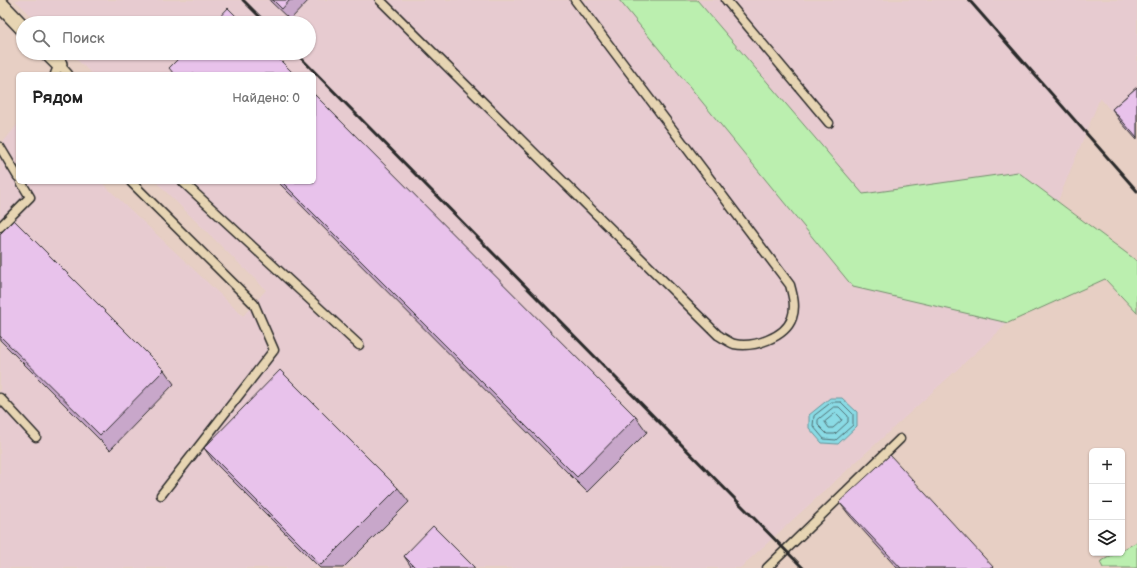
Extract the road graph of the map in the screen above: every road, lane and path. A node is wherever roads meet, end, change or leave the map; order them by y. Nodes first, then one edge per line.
1 (380, 0) edge
2 (574, 0) edge
3 (726, 0) edge
4 (0, 4) edge
5 (16, 21) edge
6 (53, 60) edge
7 (61, 71) edge
8 (830, 123) dead end
9 (0, 147) edge
10 (16, 174) edge
11 (22, 184) edge
12 (133, 184) edge
13 (185, 184) edge
14 (0, 227) edge
15 (359, 345) dead end
16 (0, 398) edge
17 (36, 437) dead end
18 (900, 439) dead end
19 (161, 495) dead end
20 (767, 568) edge

1 - 2 lane
3 - 8 lane
4 - 5 street
6 - 7 street
9 - 10 lane
11 - 14 lane
12 - 19 lane
13 - 15 lane
16 - 17 lane
18 - 20 lane

